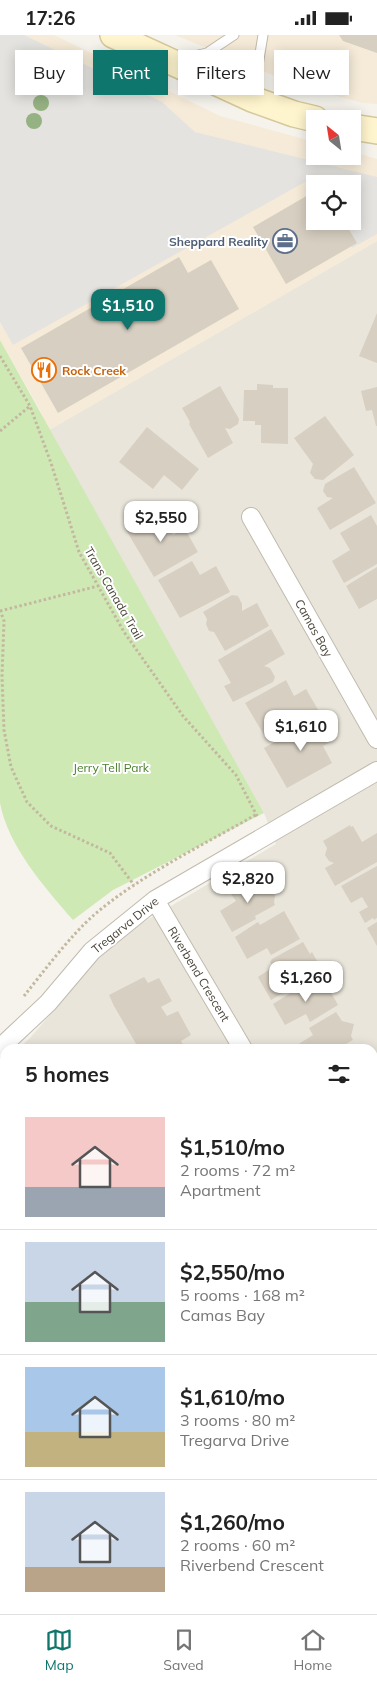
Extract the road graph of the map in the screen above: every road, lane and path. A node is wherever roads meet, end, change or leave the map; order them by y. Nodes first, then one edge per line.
1 (113, 35) edge
2 (234, 35) edge
3 (263, 35) edge
4 (171, 62) junction
5 (252, 99) junction
6 (306, 117) edge
7 (361, 128) edge
8 (377, 131) edge
9 (0, 356) edge
10 (30, 406) junction
11 (0, 431) edge
12 (251, 517) dead end
13 (98, 586) junction
14 (0, 611) edge
15 (1, 676) edge
16 (377, 739) edge
17 (377, 771) edge
18 (257, 814) dead end
19 (134, 885) dead end
20 (155, 899) junction
21 (4, 1044) edge
22 (239, 1044) edge

1 - 4 street
2 - 4 lane
3 - 5 lane
4 - 5 street
5 - 6 street
7 - 8 street
9 - 10 path, Trans Canada Trail
10 - 11 path
10 - 13 path, Trans Canada Trail
12 - 16 street, Camas Bay
13 - 14 path
13 - 18 path, Trans Canada Trail
14 - 15 path
15 - 19 path
17 - 20 street, Tregarva Drive
20 - 21 street, Tregarva Drive
20 - 22 street, Riverbend Crescent

